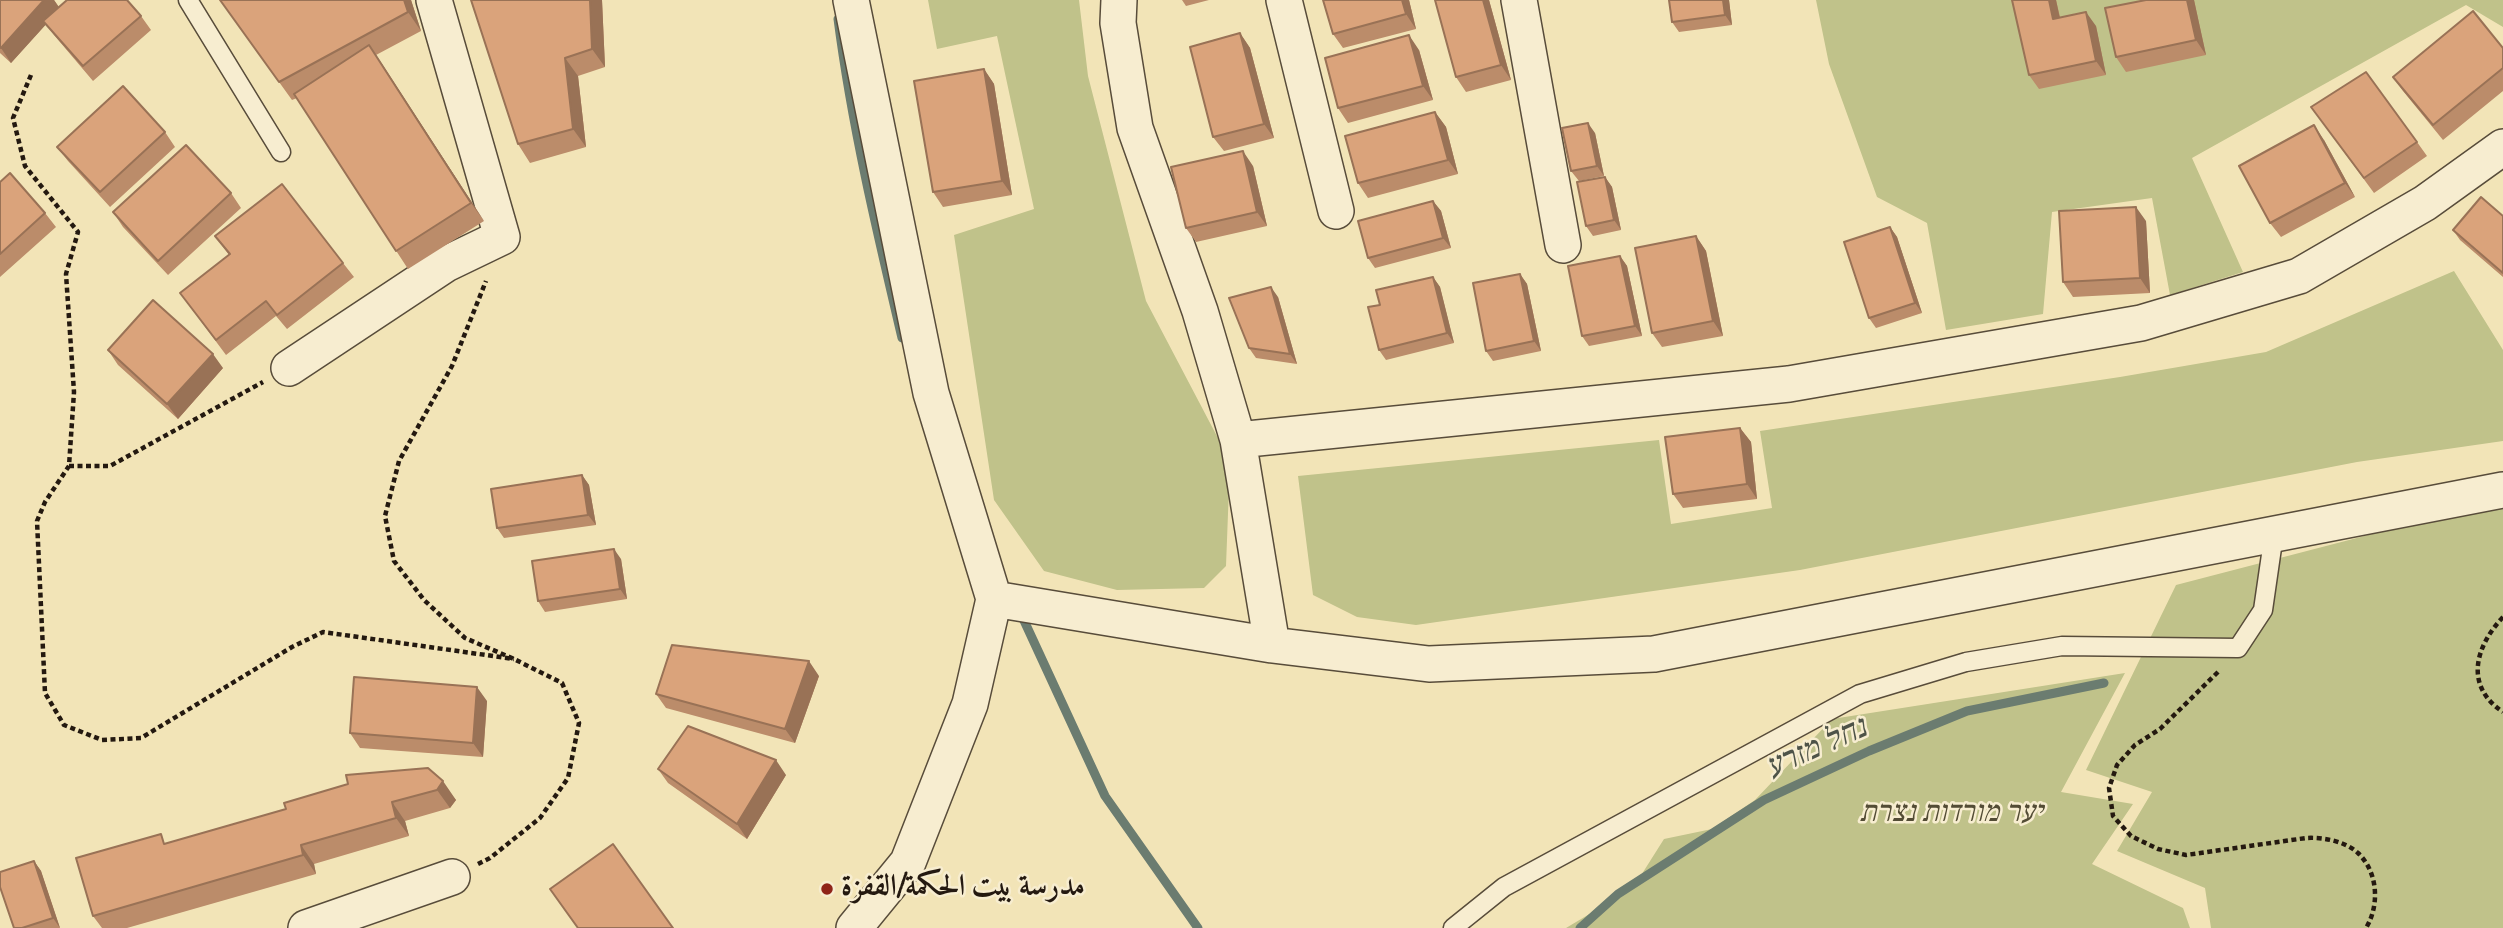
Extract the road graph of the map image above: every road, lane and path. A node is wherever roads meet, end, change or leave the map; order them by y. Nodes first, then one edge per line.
1 (188, 0) edge
2 (434, 0) edge
3 (850, 0) edge
4 (1119, 0) edge
5 (1284, 0) edge
6 (1519, 0) edge
7 (31, 75) dead end
8 (2503, 147) edge
9 (281, 152) dead end
10 (1336, 211) dead end
11 (502, 237) junction
12 (1563, 245) dead end
13 (289, 368) joint
14 (1238, 440) junction
15 (69, 467) junction
16 (2503, 491) edge
17 (2274, 534) junction
18 (994, 600) junction
19 (2503, 617) edge
20 (1272, 645) junction
21 (2238, 648) junction
22 (514, 659) junction
23 (2503, 712) edge
24 (452, 877) joint
25 (306, 928) edge
26 (854, 928) edge
27 (1453, 928) edge
28 (2366, 928) edge

1 - 9 lane
2 - 11 street
3 - 18 street
4 - 14 street
5 - 10 street
6 - 12 street
7 - 15 path
8 - 14 street
11 - 13 street
11 - 22 path
13 - 15 path
14 - 20 street
15 - 22 path
16 - 17 street
17 - 20 street
17 - 21 lane
18 - 20 street
18 - 26 street
19 - 23 path
21 - 27 lane
21 - 28 path
22 - 24 path
24 - 25 street

